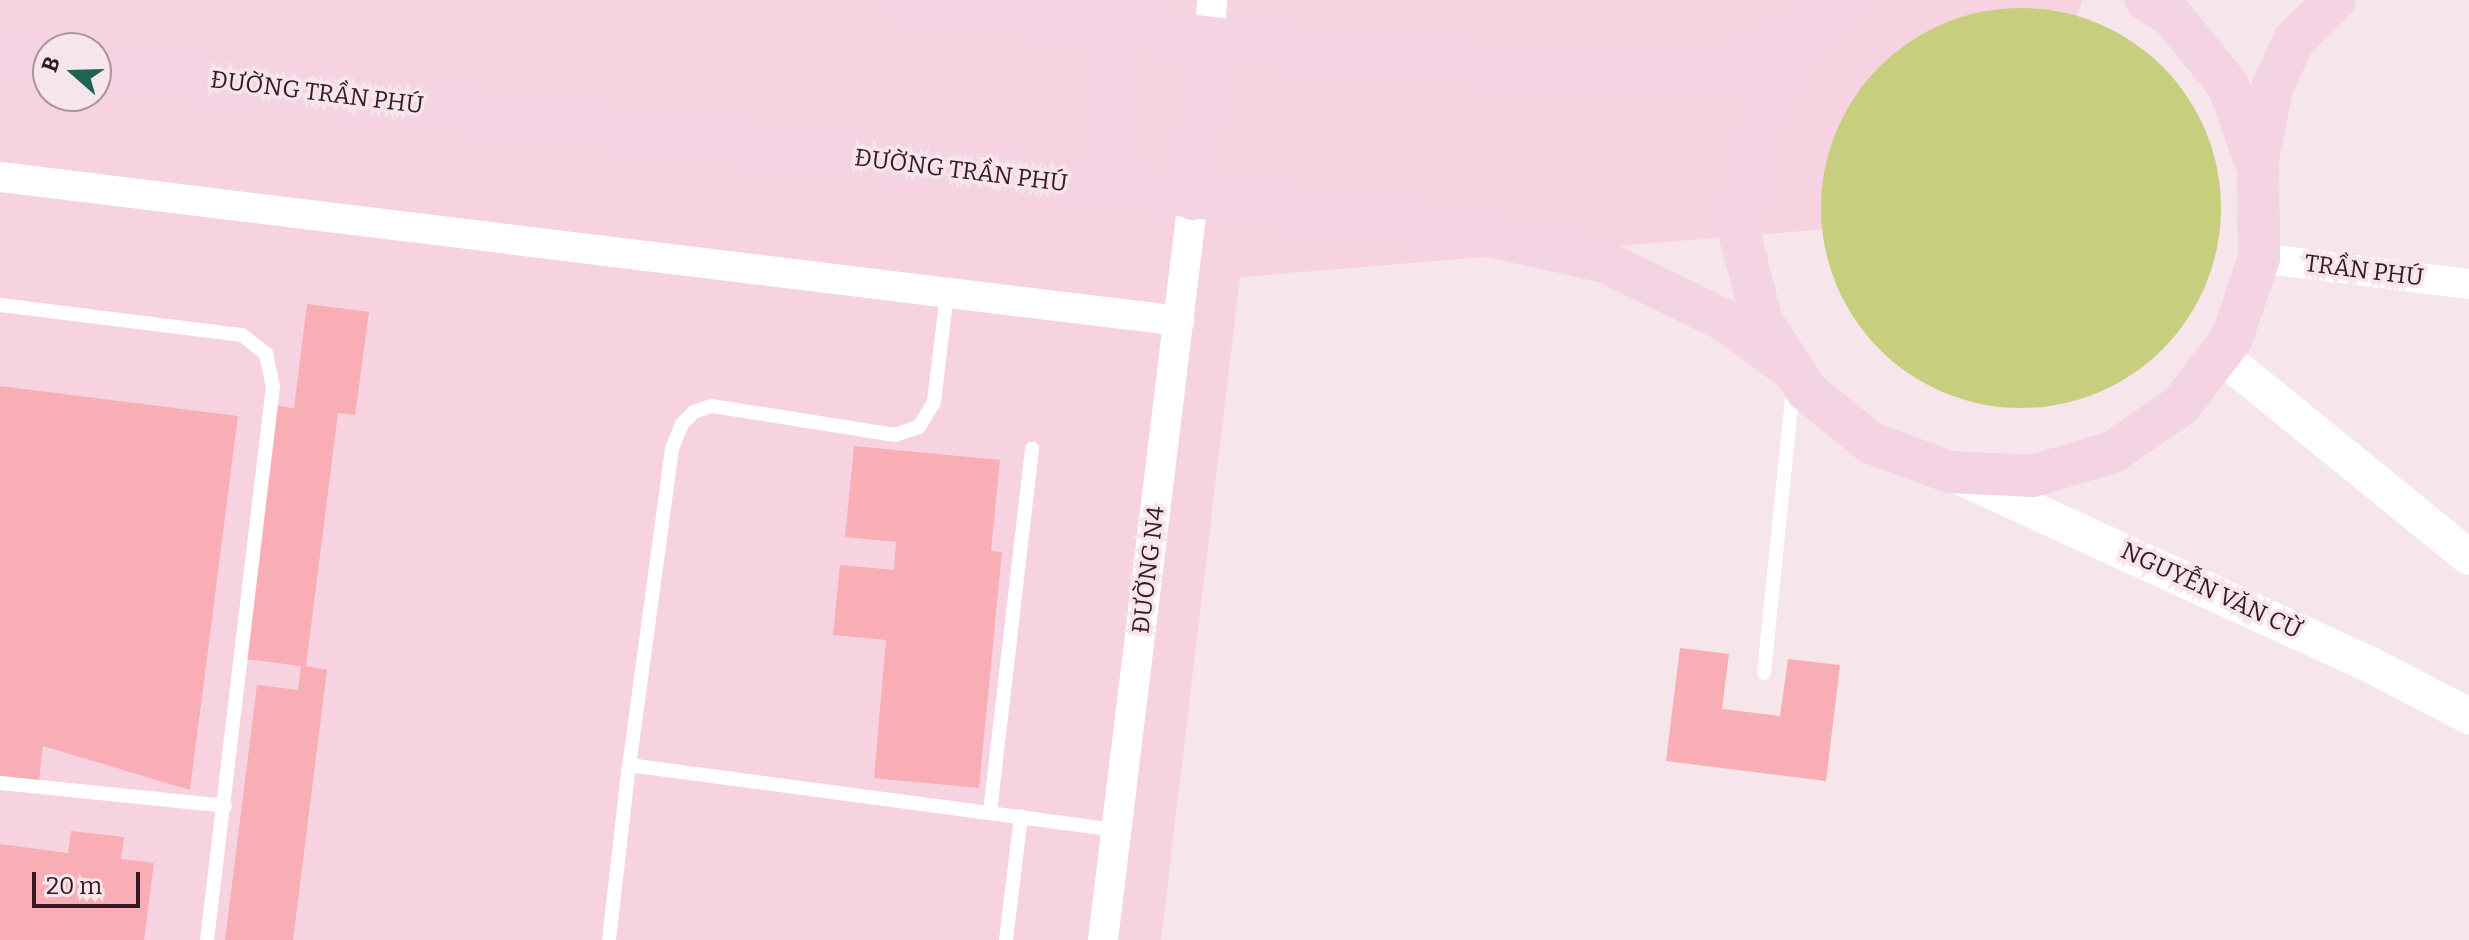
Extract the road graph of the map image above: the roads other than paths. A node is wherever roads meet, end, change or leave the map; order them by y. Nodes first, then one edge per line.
1 (899, 0) edge
2 (2146, 0) edge
3 (2335, 0) edge
4 (1850, 4) edge
5 (1120, 13) edge
6 (1210, 19) edge
7 (0, 55) edge
8 (32, 59) edge
9 (112, 69) edge
10 (2257, 165) junction
11 (0, 179) edge
12 (1101, 188) junction
13 (1193, 199) junction
14 (2259, 258) junction
15 (2469, 284) edge
16 (947, 294) junction
17 (0, 305) edge
18 (1179, 321) junction
19 (2219, 354) junction
20 (1794, 371) junction
21 (1032, 448) dead end
22 (1950, 472) junction
23 (2469, 557) edge
24 (1764, 673) dead end
25 (2469, 716) edge
26 (629, 765) junction
27 (0, 783) edge
28 (225, 806) junction
29 (990, 812) junction
30 (1021, 816) junction
31 (1117, 830) junction
32 (207, 940) edge
33 (609, 940) edge
34 (1006, 940) edge
35 (1103, 940) edge

1 - 5 main road
2 - 10 main road
3 - 10 main road
4 - 6 main road
4 - 20 main road
5 - 6 main road
5 - 12 main road
6 - 13 main road
7 - 8 main road
9 - 12 main road, ĐƯỜNG TRẦN PHÚ
10 - 14 main road
11 - 16 street
12 - 13 main road, ĐƯỜNG TRẦN PHÚ
13 - 18 street, ĐƯỜNG N4
13 - 20 main road, ĐƯỜNG TRẦN PHÚ
14 - 15 street, TRẦN PHÚ
14 - 19 main road
16 - 18 street
16 - 26 lane
17 - 28 lane
18 - 31 street, ĐƯỜNG N4
19 - 22 main road
19 - 23 street
20 - 22 main road
20 - 24 lane
21 - 29 lane
22 - 25 street, NGUYỄN VĂN CỪ
26 - 29 lane
26 - 33 lane
27 - 28 lane
28 - 32 lane
29 - 30 lane
30 - 31 lane
30 - 34 lane
31 - 35 street, ĐƯỜNG N4

